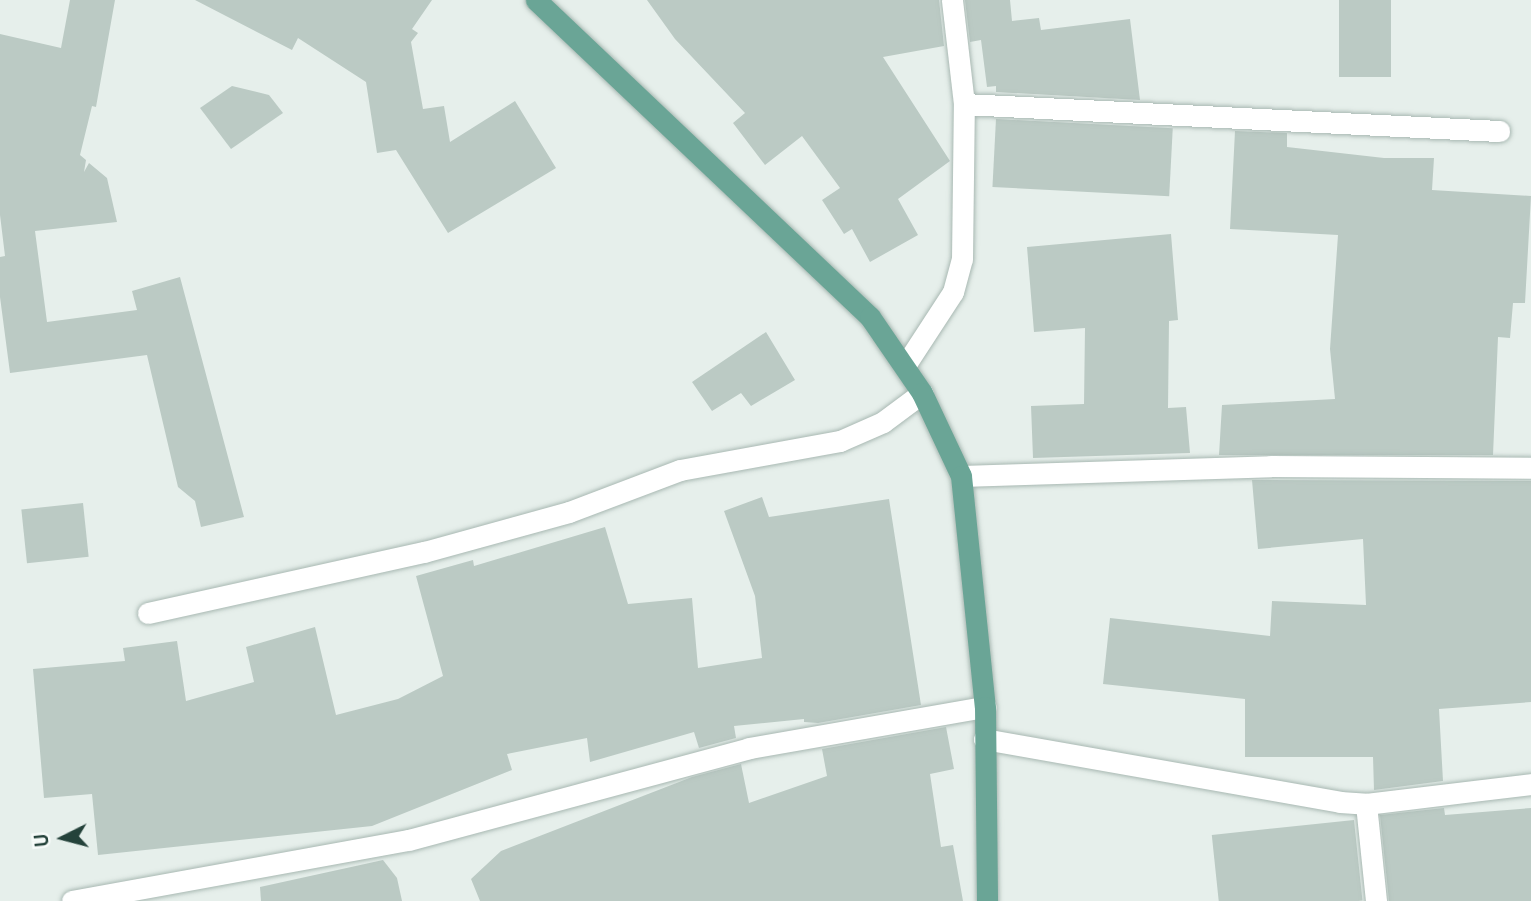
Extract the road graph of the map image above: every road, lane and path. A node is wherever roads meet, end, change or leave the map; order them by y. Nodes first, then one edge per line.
1 (536, 0) edge
2 (952, 0) edge
3 (964, 104) junction
4 (1499, 131) dead end
5 (906, 364) junction
6 (922, 393) junction
7 (1531, 468) edge
8 (961, 476) junction
9 (148, 613) dead end
10 (985, 707) junction
11 (984, 739) junction
12 (1531, 784) edge
13 (1366, 804) junction
14 (72, 901) edge
15 (987, 901) edge
16 (1376, 901) edge

1 - 5 main road
2 - 3 street
3 - 4 street
3 - 5 street
5 - 6 main road
6 - 8 main road
6 - 9 street
7 - 8 street
8 - 10 main road
10 - 11 main road
10 - 14 street
11 - 13 street
11 - 15 main road
12 - 13 street
13 - 16 street

